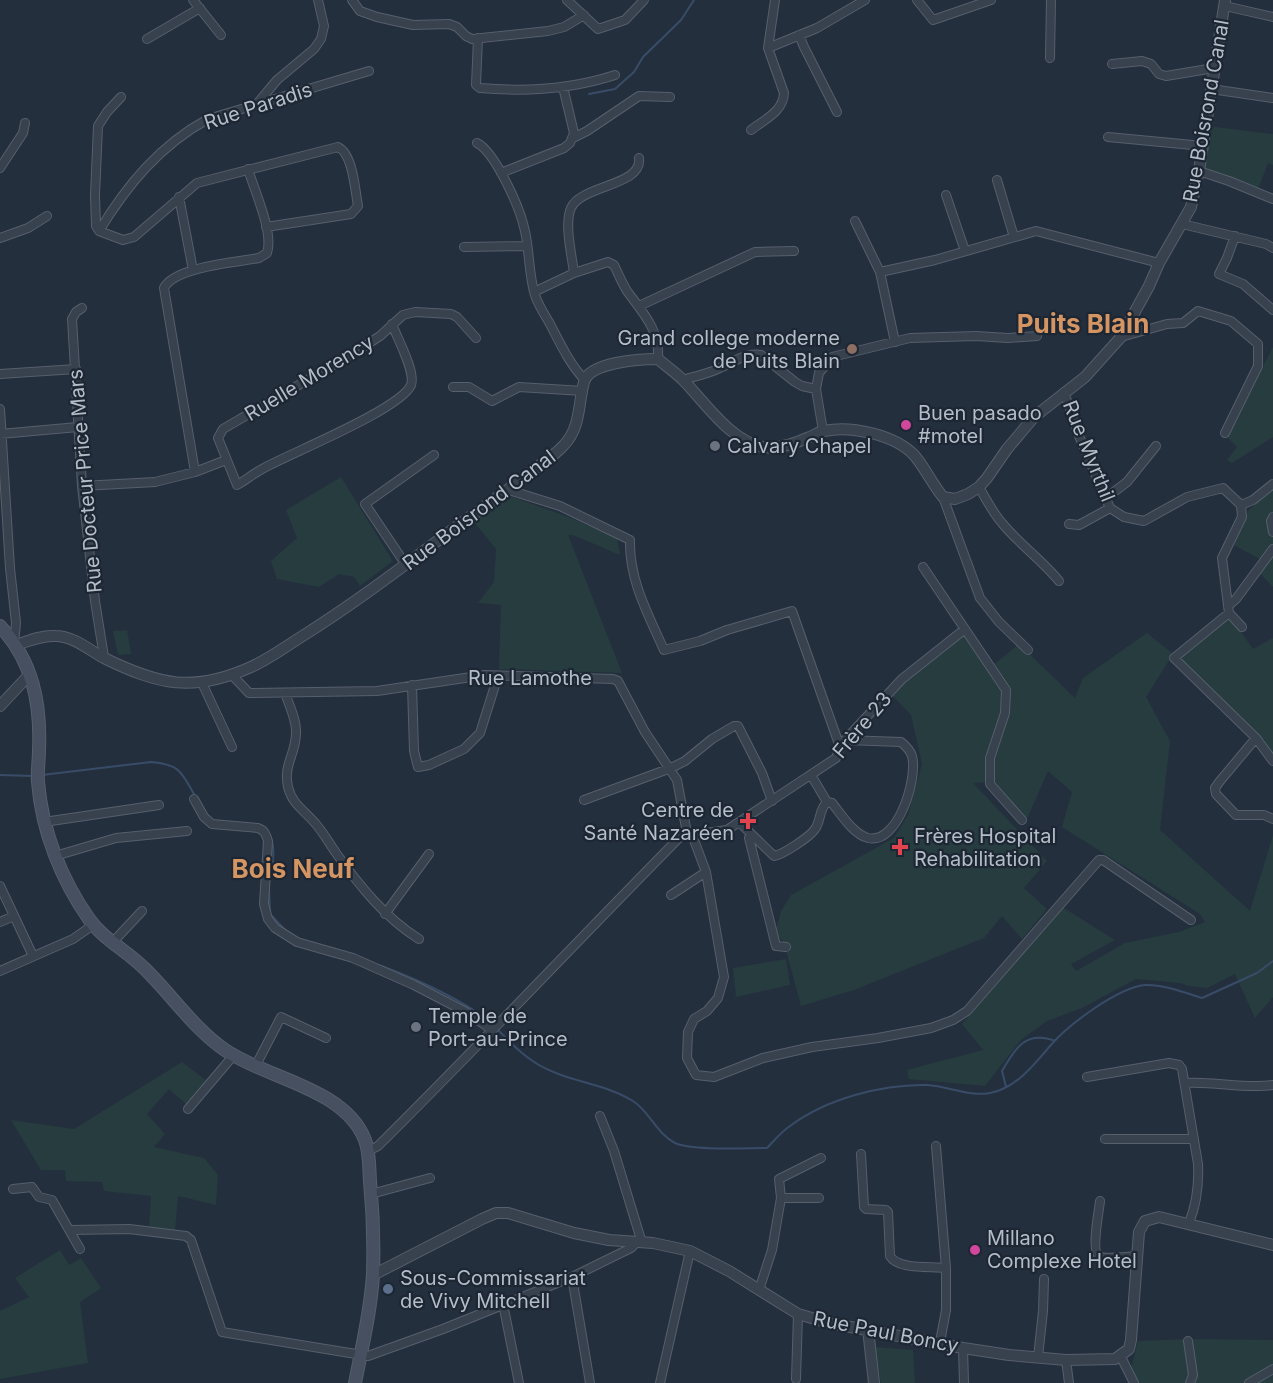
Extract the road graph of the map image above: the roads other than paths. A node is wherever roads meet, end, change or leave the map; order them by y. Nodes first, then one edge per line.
1 (193, 0) edge
2 (318, 0) edge
3 (352, 0) edge
4 (567, 0) edge
5 (644, 0) edge
6 (775, 0) edge
7 (865, 0) edge
8 (917, 0) edge
9 (991, 0) edge
10 (1051, 0) edge
11 (1225, 3) edge
12 (200, 8) junction
13 (584, 15) junction
14 (1273, 17) edge
15 (220, 35) dead end
16 (799, 35) junction
17 (478, 38) junction
18 (147, 39) dead end
19 (768, 48) junction
20 (1050, 58) dead end
21 (1112, 64) dead end
22 (1214, 68) junction
23 (369, 71) dead end
24 (615, 75) dead end
25 (563, 87) junction
26 (1211, 88) junction
27 (122, 97) dead end
28 (670, 97) dead end
29 (1273, 98) edge
30 (257, 104) junction
31 (837, 112) dead end
32 (26, 123) dead end
33 (751, 130) dead end
34 (1108, 137) dead end
35 (573, 138) junction
36 (477, 143) dead end
37 (1203, 146) junction
38 (639, 158) dead end
39 (0, 168) edge
40 (248, 169) junction
41 (1199, 171) junction
42 (501, 173) junction
43 (997, 180) dead end
44 (946, 195) dead end
45 (179, 197) junction
46 (1273, 199) edge
47 (47, 216) dead end
48 (855, 221) dead end
49 (1182, 224) junction
50 (266, 227) junction
51 (99, 231) junction
52 (1234, 236) junction
53 (1014, 237) junction
54 (0, 238) edge
55 (527, 246) junction
56 (464, 247) dead end
57 (1273, 248) edge
58 (794, 251) dead end
59 (965, 251) junction
60 (1159, 263) junction
61 (193, 270) junction
62 (880, 272) junction
63 (574, 273) junction
64 (534, 292) junction
65 (639, 306) junction
66 (82, 308) dead end
67 (1273, 310) edge
68 (392, 324) junction
69 (1037, 336) dead end
70 (1121, 337) junction
71 (476, 338) dead end
72 (895, 342) junction
73 (658, 359) junction
74 (76, 369) junction
75 (0, 374) edge
76 (584, 379) junction
77 (683, 380) junction
78 (453, 387) dead end
79 (816, 389) junction
80 (582, 391) junction
81 (1064, 392) junction
82 (0, 409) edge
83 (78, 427) junction
84 (823, 431) junction
85 (1225, 433) dead end
86 (1, 434) edge
87 (1156, 446) dead end
88 (434, 454) dead end
89 (226, 460) junction
90 (195, 472) junction
91 (1273, 484) edge
92 (82, 486) junction
93 (979, 487) junction
94 (509, 490) junction
95 (943, 497) junction
96 (1106, 498) junction
97 (1241, 505) junction
98 (1110, 508) junction
99 (1273, 517) edge
100 (1069, 524) dead end
101 (1273, 532) edge
102 (1273, 549) edge
103 (406, 565) junction
104 (923, 567) dead end
105 (1059, 581) dead end
106 (1228, 609) junction
107 (0, 626) edge
108 (1242, 627) dead end
109 (965, 630) junction
110 (15, 644) junction
111 (1028, 650) dead end
112 (104, 657) junction
113 (231, 674) junction
114 (29, 675) junction
115 (498, 676) junction
116 (202, 683) junction
117 (412, 685) junction
118 (285, 693) junction
119 (0, 706) edge
120 (1256, 738) junction
121 (842, 744) junction
122 (232, 747) dead end
123 (1273, 761) edge
124 (671, 768) junction
125 (811, 775) junction
126 (194, 799) dead end
127 (584, 800) dead end
128 (772, 801) junction
129 (826, 802) junction
130 (159, 806) dead end
131 (1273, 819) edge
132 (1022, 820) dead end
133 (44, 822) junction
134 (740, 823) junction
135 (187, 831) dead end
136 (687, 833) junction
137 (752, 835) junction
138 (429, 854) dead end
139 (55, 856) junction
140 (706, 872) junction
141 (0, 886) edge
142 (671, 895) dead end
143 (142, 911) dead end
144 (385, 914) junction
145 (14, 916) junction
146 (1191, 920) dead end
147 (0, 921) edge
148 (93, 925) junction
149 (418, 939) dead end
150 (113, 942) junction
151 (786, 947) dead end
152 (33, 956) junction
153 (0, 971) edge
154 (492, 1029) junction
155 (326, 1038) dead end
156 (233, 1056) junction
157 (255, 1067) junction
158 (1088, 1077) dead end
159 (1185, 1083) junction
160 (1273, 1085) edge
161 (188, 1110) dead end
162 (600, 1116) dead end
163 (1194, 1138) junction
164 (1105, 1139) dead end
165 (936, 1146) dead end
166 (368, 1151) junction
167 (861, 1154) dead end
168 (821, 1158) dead end
169 (430, 1178) dead end
170 (13, 1189) dead end
171 (371, 1194) junction
172 (781, 1198) junction
173 (819, 1198) dead end
174 (1100, 1201) dead end
175 (1189, 1223) junction
176 (70, 1230) junction
177 (640, 1243) junction
178 (1273, 1245) edge
179 (80, 1248) dead end
180 (690, 1251) junction
181 (1137, 1256) junction
182 (946, 1268) junction
183 (373, 1275) junction
184 (572, 1277) junction
185 (1044, 1279) dead end
186 (759, 1290) junction
187 (503, 1304) junction
188 (798, 1314) junction
189 (867, 1329) junction
190 (1188, 1341) dead end
191 (940, 1342) junction
192 (963, 1348) junction
193 (361, 1355) junction
194 (1038, 1357) junction
195 (1121, 1357) junction
196 (1066, 1359) junction
197 (1273, 1369) edge
198 (796, 1379) dead end
199 (1134, 1381) edge
200 (354, 1383) edge
201 (519, 1383) edge
202 (590, 1383) edge
203 (660, 1383) edge
204 (874, 1383) edge
205 (964, 1383) edge
206 (1069, 1383) edge
207 (1142, 1383) edge
208 (1190, 1383) edge
209 (1249, 1383) edge

1 - 12 street
2 - 30 street
3 - 17 street
4 - 13 street
5 - 13 street
6 - 19 street
7 - 16 street
8 - 9 street
10 - 20 street
11 - 14 street
11 - 22 street, Rue Boisrond Canal
12 - 15 street
12 - 18 street
13 - 17 street
16 - 19 street
16 - 31 street
17 - 25 street
19 - 33 street
21 - 22 street
22 - 26 street, Rue Boisrond Canal
23 - 30 street, Rue Paradis
24 - 25 street
25 - 35 street
26 - 29 street
26 - 37 street, Rue Boisrond Canal
27 - 51 street
28 - 35 street
30 - 51 street, Rue Paradis
32 - 39 street
34 - 37 street
35 - 42 street
36 - 42 street
37 - 41 street, Rue Boisrond Canal
38 - 63 street
40 - 45 street
40 - 50 street
40 - 50 street
41 - 46 street
41 - 49 street, Rue Boisrond Canal
42 - 55 street
43 - 53 street
44 - 59 street
45 - 51 street
45 - 61 street
47 - 54 street
48 - 62 street
49 - 52 street
49 - 60 street, Rue Boisrond Canal
50 - 61 street
52 - 57 street
52 - 67 street
53 - 59 street
53 - 60 street
55 - 56 street
55 - 64 street
58 - 65 street
59 - 62 street
60 - 70 street, Rue Boisrond Canal
61 - 90 street
62 - 72 street
63 - 64 street
63 - 65 street
64 - 76 street
65 - 73 street
66 - 74 street, Rue Docteur Price Mars
68 - 71 street, Ruelle Morency
68 - 89 street, Ruelle Morency
68 - 89 street, Ruelle Morency
69 - 72 street
70 - 81 street, Rue Boisrond Canal
70 - 85 street
72 - 79 street
73 - 76 street
73 - 77 street
74 - 75 street
74 - 83 street, Rue Docteur Price Mars
76 - 80 street, Rue Boisrond Canal
77 - 79 street
77 - 84 street
78 - 80 street
79 - 84 street
80 - 94 street, Rue Boisrond Canal
81 - 93 street, Rue Boisrond Canal
81 - 96 street, Rue Myrthil
82 - 86 street
83 - 86 street
83 - 92 street, Rue Docteur Price Mars
84 - 95 street
86 - 110 street
87 - 96 street
88 - 103 street
89 - 90 street
90 - 92 street
91 - 97 street
92 - 112 street, Rue Docteur Price Mars
93 - 95 street, Rue Boisrond Canal
93 - 105 street
94 - 103 street, Rue Boisrond Canal
94 - 121 street
95 - 111 street
96 - 98 street, Rue Myrthil
97 - 98 street, Rue Myrthil
97 - 106 street
98 - 100 street
99 - 101 street
102 - 106 street
103 - 113 street, Rue Boisrond Canal
104 - 109 street
106 - 108 street
106 - 120 street
107 - 110 main road
109 - 121 street, Frère 23
109 - 132 street
110 - 112 street, Rue Boisrond Canal
110 - 114 main road
112 - 116 street, Rue Boisrond Canal
113 - 116 street, Rue Boisrond Canal
113 - 118 street, Rue Lamothe
114 - 119 street
114 - 133 main road
115 - 117 street, Rue Lamothe
115 - 117 street
115 - 124 street, Rue Lamothe
116 - 122 street
117 - 118 street, Rue Lamothe
118 - 144 street
120 - 123 street
120 - 131 street
121 - 125 street, Frère 23
121 - 129 street
124 - 127 street
124 - 128 street
124 - 136 street, Rue Lamothe
125 - 128 street, Frère 23
125 - 129 street
126 - 154 street
128 - 134 street, Frère 23
129 - 137 street
130 - 133 street
133 - 139 main road
134 - 136 street, Frère 23
134 - 137 street
135 - 139 street
136 - 140 street, Rue Lamothe
136 - 154 street
137 - 151 street
138 - 144 street
139 - 148 main road
140 - 142 street
140 - 146 street, Rue Lamothe
141 - 145 street
143 - 150 street
144 - 149 street
145 - 147 street
145 - 152 street
148 - 150 main road
148 - 152 street
150 - 156 main road
152 - 153 street
154 - 166 street
155 - 157 street
156 - 157 main road
156 - 161 street
157 - 166 main road
158 - 159 street
159 - 160 street
159 - 163 street
162 - 177 street
163 - 164 street
163 - 175 street
165 - 182 street
166 - 171 main road
167 - 182 street
168 - 172 street
169 - 171 street
170 - 176 street
171 - 183 main road
172 - 173 street
172 - 186 street
174 - 181 street
175 - 178 street
175 - 181 street
176 - 179 street
176 - 193 street
177 - 180 street, Rue Paul Boncy
177 - 183 street, Rue Paul Boncy
177 - 184 street
180 - 186 street, Rue Paul Boncy
180 - 203 street
181 - 195 street
182 - 191 street
183 - 193 main road
184 - 187 street
184 - 202 street
185 - 194 street
186 - 188 street, Rue Paul Boncy
187 - 193 street
187 - 201 street
188 - 189 street, Rue Paul Boncy
188 - 198 street
189 - 191 street, Rue Paul Boncy
189 - 204 street
190 - 208 street
191 - 192 street, Rue Paul Boncy
192 - 194 street, Rue Paul Boncy
192 - 205 street
193 - 200 main road
194 - 196 street, Rue Paul Boncy
195 - 196 street, Rue Paul Boncy
195 - 199 street
196 - 206 street
197 - 209 street
199 - 207 street

